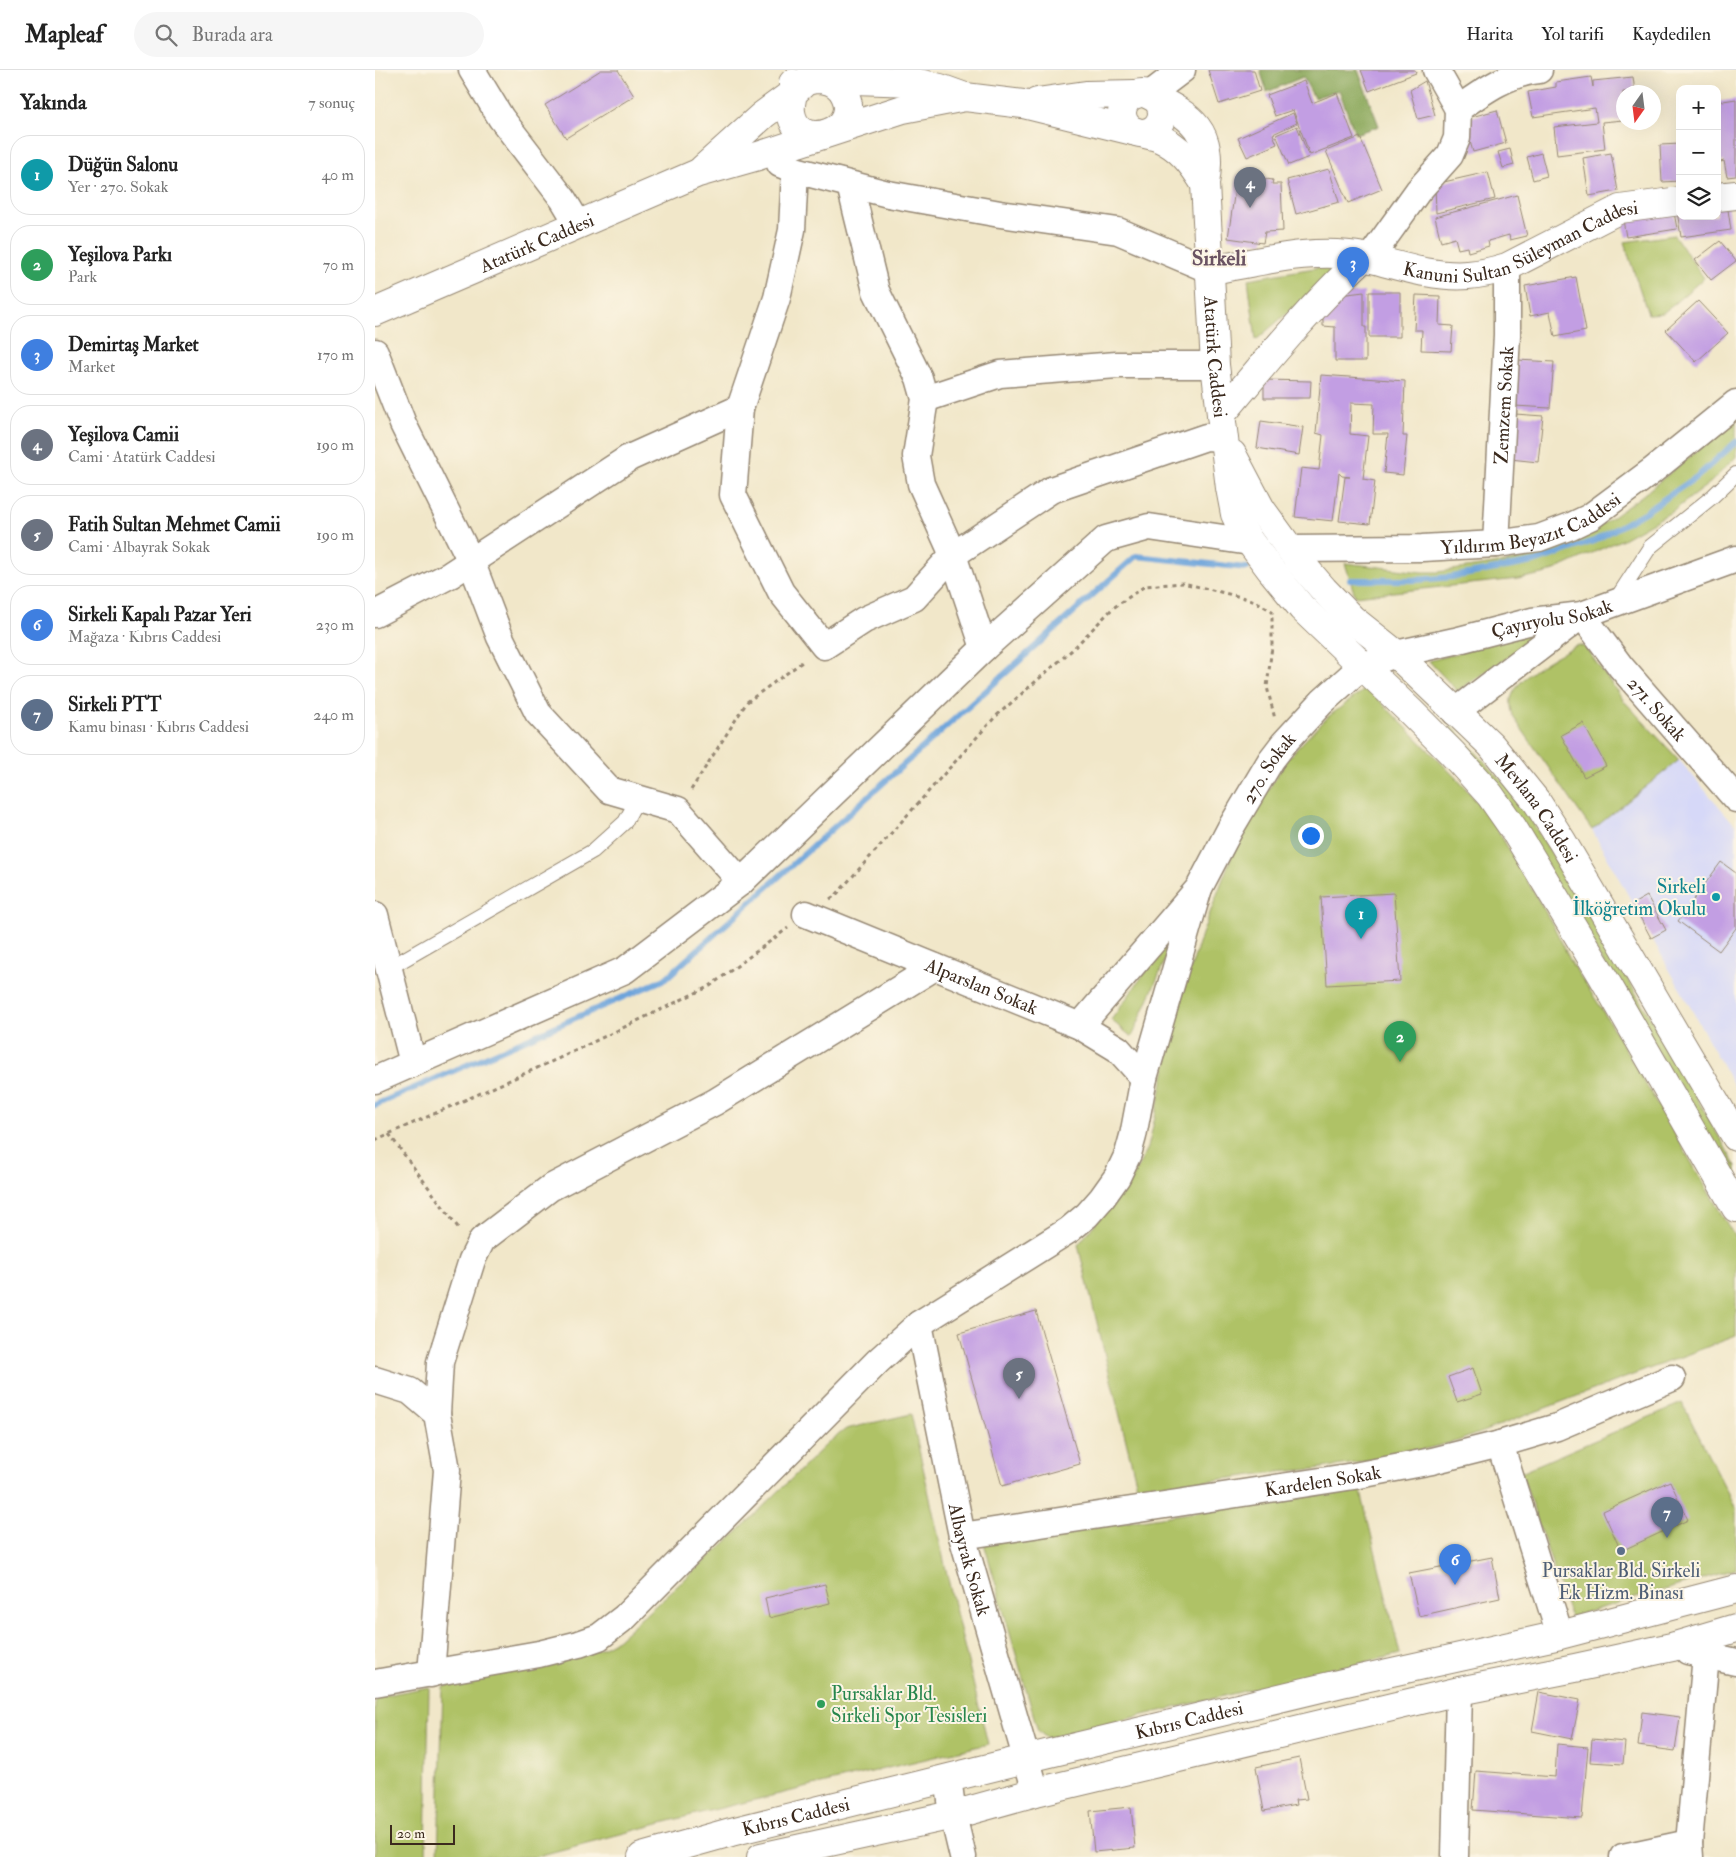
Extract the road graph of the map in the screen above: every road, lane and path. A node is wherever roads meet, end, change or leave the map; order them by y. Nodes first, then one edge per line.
1 (472, 70) edge
2 (1436, 70) edge
3 (1539, 70) edge
4 (1174, 72) edge
5 (831, 74) edge
6 (879, 75) edge
7 (793, 81) edge
8 (1143, 94) junction
9 (965, 98) junction
10 (1023, 104) junction
11 (1458, 109) junction
12 (832, 132) junction
13 (1137, 132) junction
14 (758, 156) junction
15 (795, 170) junction
16 (698, 173) junction
17 (1205, 184) junction
18 (851, 185) junction
19 (1736, 195) edge
20 (1721, 197) edge
21 (1676, 202) edge
22 (578, 224) junction
23 (1367, 257) junction
24 (1507, 267) junction
25 (1210, 270) junction
26 (375, 312) edge
27 (375, 352) edge
28 (1215, 365) junction
29 (925, 398) junction
30 (1736, 403) edge
31 (740, 408) junction
32 (1222, 426) junction
33 (1736, 474) edge
34 (1250, 542) junction
35 (1496, 544) junction
36 (1294, 554) junction
37 (953, 555) junction
38 (1736, 559) edge
39 (471, 561) junction
40 (1614, 603) junction
41 (375, 614) edge
42 (1582, 615) junction
43 (824, 646) junction
44 (984, 648) junction
45 (1396, 654) junction
46 (1363, 666) junction
47 (1455, 712) junction
48 (1284, 743) junction
49 (638, 798) junction
50 (1736, 799) edge
51 (678, 810) junction
52 (741, 882) junction
53 (1199, 888) junction
54 (806, 914) junction
55 (375, 915) edge
56 (935, 967) junction
57 (389, 968) junction
58 (1080, 1026) junction
59 (413, 1063) junction
60 (1144, 1078) junction
61 (375, 1080) edge
62 (1732, 1119) edge
63 (389, 1134) junction
64 (375, 1140) edge
65 (1736, 1208) edge
66 (476, 1252) junction
67 (919, 1324) junction
68 (1673, 1378) dead end
69 (375, 1380) edge
70 (437, 1414) junction
71 (1501, 1444) junction
72 (961, 1536) junction
73 (1736, 1589) edge
74 (1736, 1628) edge
75 (1560, 1635) junction
76 (1672, 1647) junction
77 (1705, 1656) junction
78 (1736, 1662) edge
79 (431, 1674) junction
80 (375, 1684) edge
81 (1459, 1691) junction
82 (1025, 1759) junction
83 (948, 1778) junction
84 (1036, 1792) junction
85 (953, 1815) junction
86 (1690, 1850) edge
87 (642, 1857) edge
88 (761, 1857) edge
89 (963, 1857) edge
90 (1455, 1857) edge
91 (1623, 1857) edge

1 - 22 street
2 - 11 street
3 - 11 street
4 - 8 street
5 - 6 street
5 - 7 street
5 - 12 street
6 - 9 street
7 - 12 street
7 - 16 street
8 - 10 street, Atatürk Caddesi
8 - 13 street
8 - 17 street, Atatürk Caddesi
9 - 10 street, Atatürk Caddesi
9 - 12 street
10 - 13 street, Atatürk Caddesi
11 - 23 street
12 - 14 street
13 - 17 street, Atatürk Caddesi
14 - 15 street
14 - 16 street
15 - 18 street
15 - 31 street
16 - 22 street, Atatürk Caddesi
17 - 25 street, Atatürk Caddesi
18 - 25 street
18 - 29 street
19 - 20 street
21 - 24 street, Kanuni Sultan Süleyman Caddesi
22 - 26 street, Atatürk Caddesi
23 - 24 street, Kanuni Sultan Süleyman Caddesi
23 - 25 street, Kanuni Sultan Süleyman Caddesi
23 - 32 street
24 - 35 street, Zemzem Sokak
25 - 28 street, Atatürk Caddesi
27 - 39 street
28 - 29 street
28 - 32 street, Atatürk Caddesi
29 - 37 street
30 - 35 street, Yıldırım Beyazıt Caddesi
31 - 39 street
31 - 43 street
32 - 34 street, Atatürk Caddesi
32 - 36 street
32 - 37 street
33 - 40 lane
34 - 44 street
34 - 46 street, Atatürk Caddesi
35 - 36 street, Yıldırım Beyazıt Caddesi
36 - 45 street, Mevlana Caddesi
37 - 43 street
37 - 44 street
38 - 40 street, Çayıryolu Sokak
39 - 41 street
39 - 49 street
40 - 42 street, Çayıryolu Sokak
42 - 45 street, Çayıryolu Sokak
42 - 47 street
42 - 50 street, 271. Sokak
43 - 51 path
44 - 52 street
45 - 46 street, Çayıryolu Sokak
45 - 47 street, Mevlana Caddesi
46 - 48 street, 270. Sokak
46 - 65 street, Atatürk Caddesi
47 - 62 street, Mevlana Caddesi
48 - 53 street, 270. Sokak
48 - 54 path
49 - 51 street
49 - 57 lane
51 - 52 street
52 - 59 street
53 - 58 street
53 - 60 street
54 - 56 street, Alparslan Sokak
54 - 63 path
55 - 57 street
56 - 58 street, Alparslan Sokak
56 - 66 street
57 - 59 street
58 - 60 street, Alparslan Sokak
59 - 61 street
60 - 67 street
63 - 64 path
63 - 66 path
66 - 70 street
67 - 72 street, Albayrak Sokak
67 - 79 street
68 - 71 street, Kardelen Sokak
69 - 70 street
70 - 79 street
71 - 72 street, Kardelen Sokak
71 - 75 street
72 - 82 street, Albayrak Sokak
73 - 75 street, Kıbrıs Caddesi
74 - 76 street
75 - 82 street, Kıbrıs Caddesi
76 - 77 street
76 - 81 street
77 - 78 street
77 - 86 street
79 - 80 street
81 - 84 street
81 - 90 street
82 - 83 street, Kıbrıs Caddesi
82 - 84 street, Albayrak Sokak
83 - 85 street
83 - 87 street, Kıbrıs Caddesi
84 - 85 street
85 - 88 street
85 - 89 street
86 - 91 street

